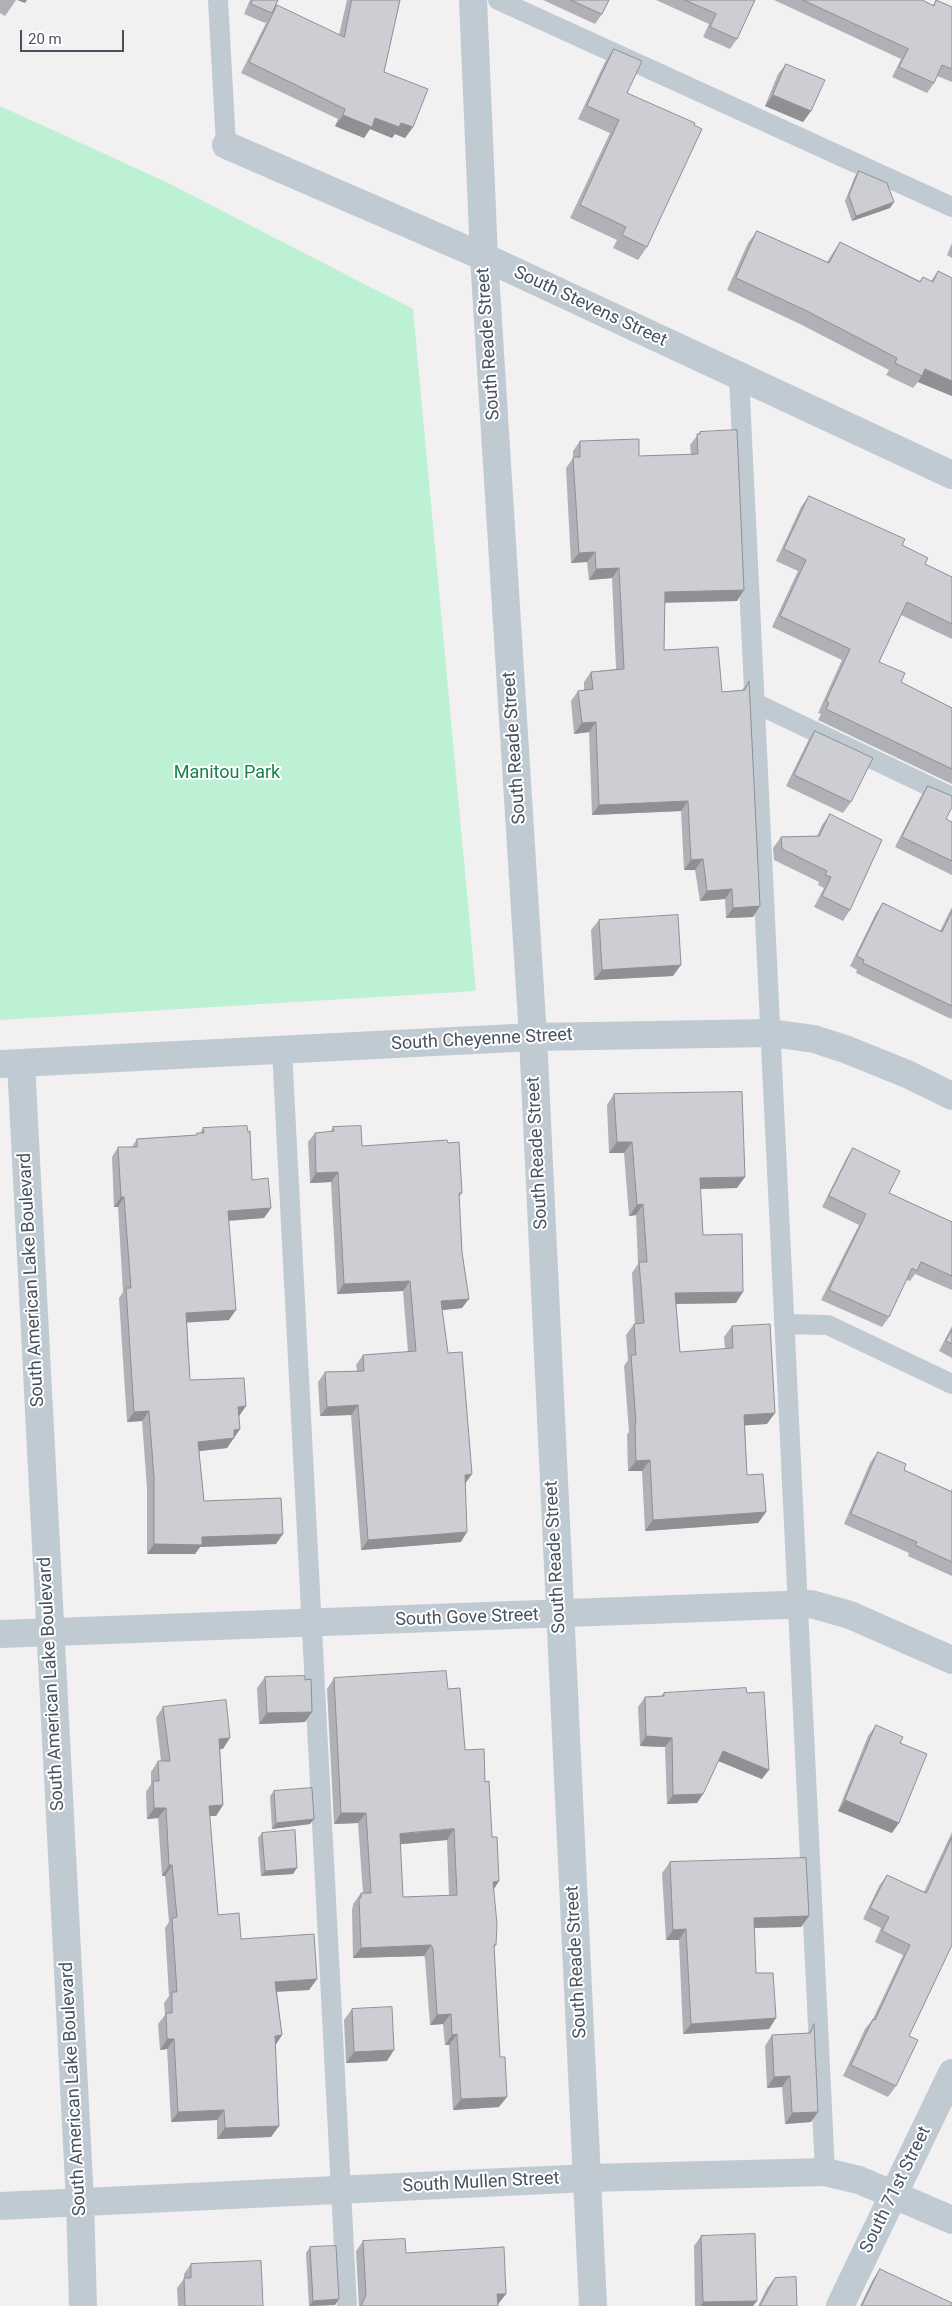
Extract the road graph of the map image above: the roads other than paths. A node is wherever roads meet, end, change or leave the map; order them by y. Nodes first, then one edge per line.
1 (218, 0) edge
2 (473, 0) edge
3 (498, 0) edge
4 (226, 145) joint
5 (952, 207) edge
6 (484, 257) junction
7 (739, 376) junction
8 (952, 475) edge
9 (755, 703) junction
10 (952, 797) edge
11 (771, 1033) junction
12 (533, 1037) junction
13 (282, 1050) junction
14 (10, 1063) edge
15 (952, 1096) edge
16 (784, 1324) junction
17 (952, 1384) edge
18 (798, 1604) junction
19 (559, 1615) junction
20 (312, 1623) junction
21 (49, 1631) junction
22 (0, 1634) edge
23 (952, 1660) edge
24 (952, 2073) edge
25 (825, 2172) junction
26 (588, 2178) junction
27 (341, 2190) junction
28 (895, 2194) junction
29 (80, 2202) junction
30 (0, 2206) edge
31 (952, 2220) edge
32 (83, 2306) edge
33 (347, 2306) edge
34 (592, 2306) edge
35 (840, 2306) edge

1 - 4 lane
2 - 6 street, South Reade Street
3 - 5 lane
4 - 6 street, South Stevens Street
6 - 7 street, South Stevens Street
6 - 12 street, South Reade Street
7 - 8 street, South Stevens Street
7 - 9 lane
9 - 10 lane
9 - 11 lane
11 - 12 street, South Cheyenne Street
11 - 15 street, South Cheyenne Street
11 - 16 lane
12 - 13 street, South Cheyenne Street
12 - 19 street, South Reade Street
13 - 14 street, South Cheyenne Street
13 - 20 lane
14 - 21 street, South American Lake Boulevard
16 - 17 lane
16 - 18 lane
18 - 19 street, South Gove Street
18 - 23 street, South Gove Street
18 - 25 lane
19 - 20 street, South Gove Street
19 - 26 street, South Reade Street
20 - 21 street, South Gove Street
20 - 27 lane
21 - 22 street, South Gove Street
21 - 29 street, South American Lake Boulevard
24 - 28 street, South 71st Street
25 - 26 street, South Mullen Street
25 - 28 street, South Mullen Street
26 - 27 street, South Mullen Street
26 - 34 street, South Reade Street
27 - 29 street, South Mullen Street
27 - 33 lane
28 - 31 street, South Mullen Street
28 - 35 street, South 71st Street
29 - 30 street, South Mullen Street
29 - 32 street, South American Lake Boulevard

